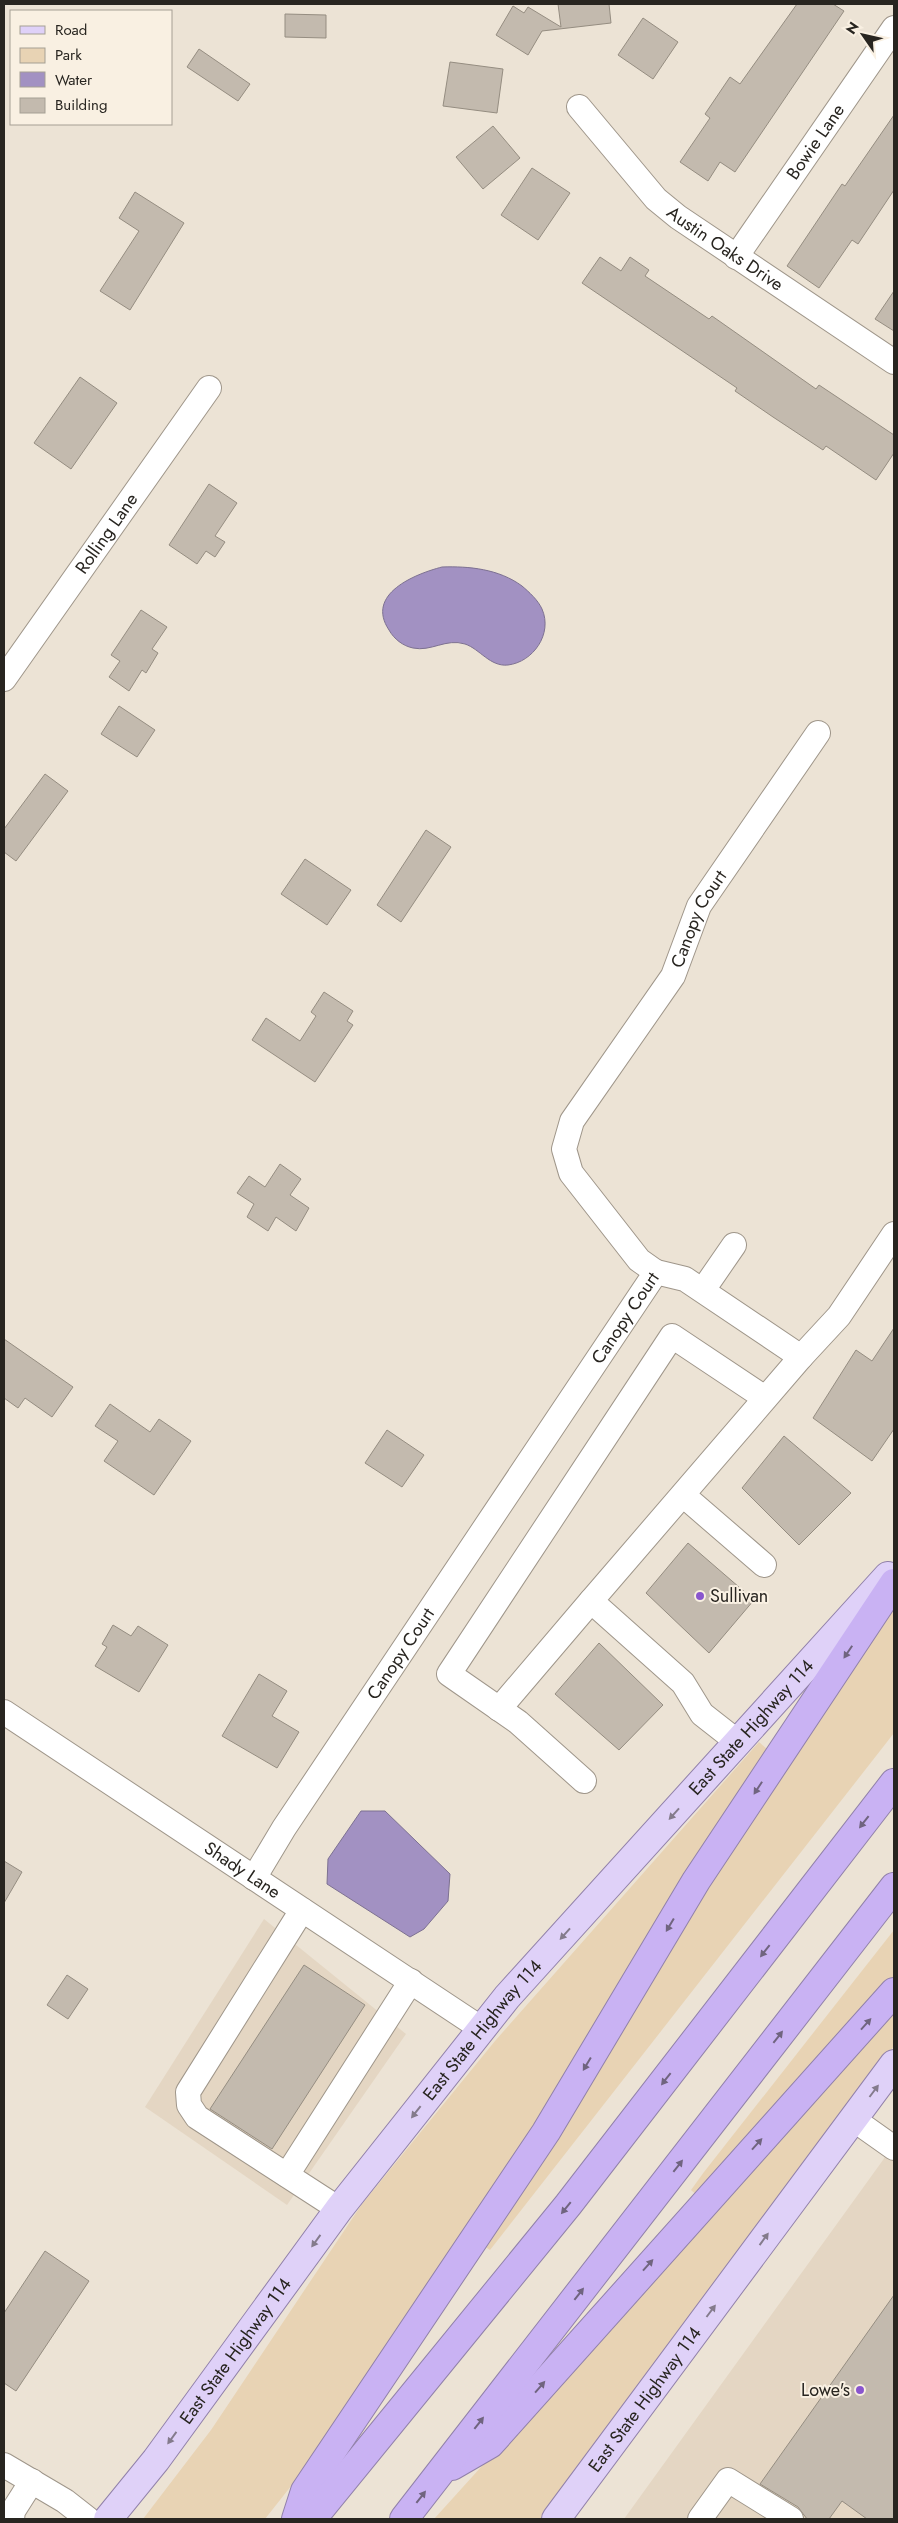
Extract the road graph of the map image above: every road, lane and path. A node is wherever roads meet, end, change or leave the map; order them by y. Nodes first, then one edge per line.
1 (894, 28) edge
2 (580, 107) dead end
3 (736, 256) junction
4 (894, 362) edge
5 (209, 388) dead end
6 (4, 680) edge
7 (818, 733) dead end
8 (894, 1234) edge
9 (734, 1245) dead end
10 (656, 1272) junction
11 (703, 1290) junction
12 (801, 1357) junction
13 (765, 1398) junction
14 (683, 1495) junction
15 (764, 1565) dead end
16 (894, 1570) edge
17 (894, 1583) edge
18 (591, 1601) junction
19 (499, 1708) junction
20 (4, 1712) edge
21 (739, 1743) junction
22 (584, 1781) dead end
23 (894, 1783) edge
24 (254, 1878) junction
25 (894, 1887) edge
26 (302, 1910) junction
27 (411, 1981) junction
28 (894, 1992) edge
29 (482, 2029) junction
30 (894, 2064) edge
31 (853, 2119) junction
32 (894, 2148) edge
33 (287, 2175) junction
34 (339, 2209) junction
35 (4, 2465) edge
36 (438, 2475) junction
37 (32, 2481) junction
38 (776, 2516) edge
39 (12, 2519) edge
40 (88, 2519) edge
41 (108, 2519) edge
42 (296, 2519) edge
43 (312, 2519) edge
44 (404, 2519) edge
45 (556, 2519) edge
46 (700, 2519) edge

1 - 3 street, Bowie Lane
2 - 3 street, Austin Oaks Drive
3 - 4 street, Austin Oaks Drive
5 - 6 street, Rolling Lane
7 - 10 street, Canopy Court
8 - 12 street
9 - 11 street
10 - 11 street
10 - 24 street, Canopy Court
11 - 12 street
12 - 13 street
13 - 14 street
13 - 19 street
14 - 15 street
14 - 18 street
16 - 21 main road, East State Highway 114
17 -> 42 highway
18 - 19 street
18 - 21 street
19 - 22 street
20 - 24 street, Shady Lane
21 -> 29 main road, East State Highway 114
23 -> 43 highway
24 - 26 street, Shady Lane
36 -> 25 highway
26 - 27 street, Shady Lane
26 - 33 street
27 - 29 street, Shady Lane
27 - 33 street
36 -> 28 highway
29 -> 34 main road, East State Highway 114
31 -> 30 main road, East State Highway 114
31 - 32 street
45 -> 31 main road, East State Highway 114
33 - 34 street
34 -> 41 main road, East State Highway 114
35 - 37 street
44 -> 36 highway
37 - 39 street
37 - 40 street
38 - 46 street

